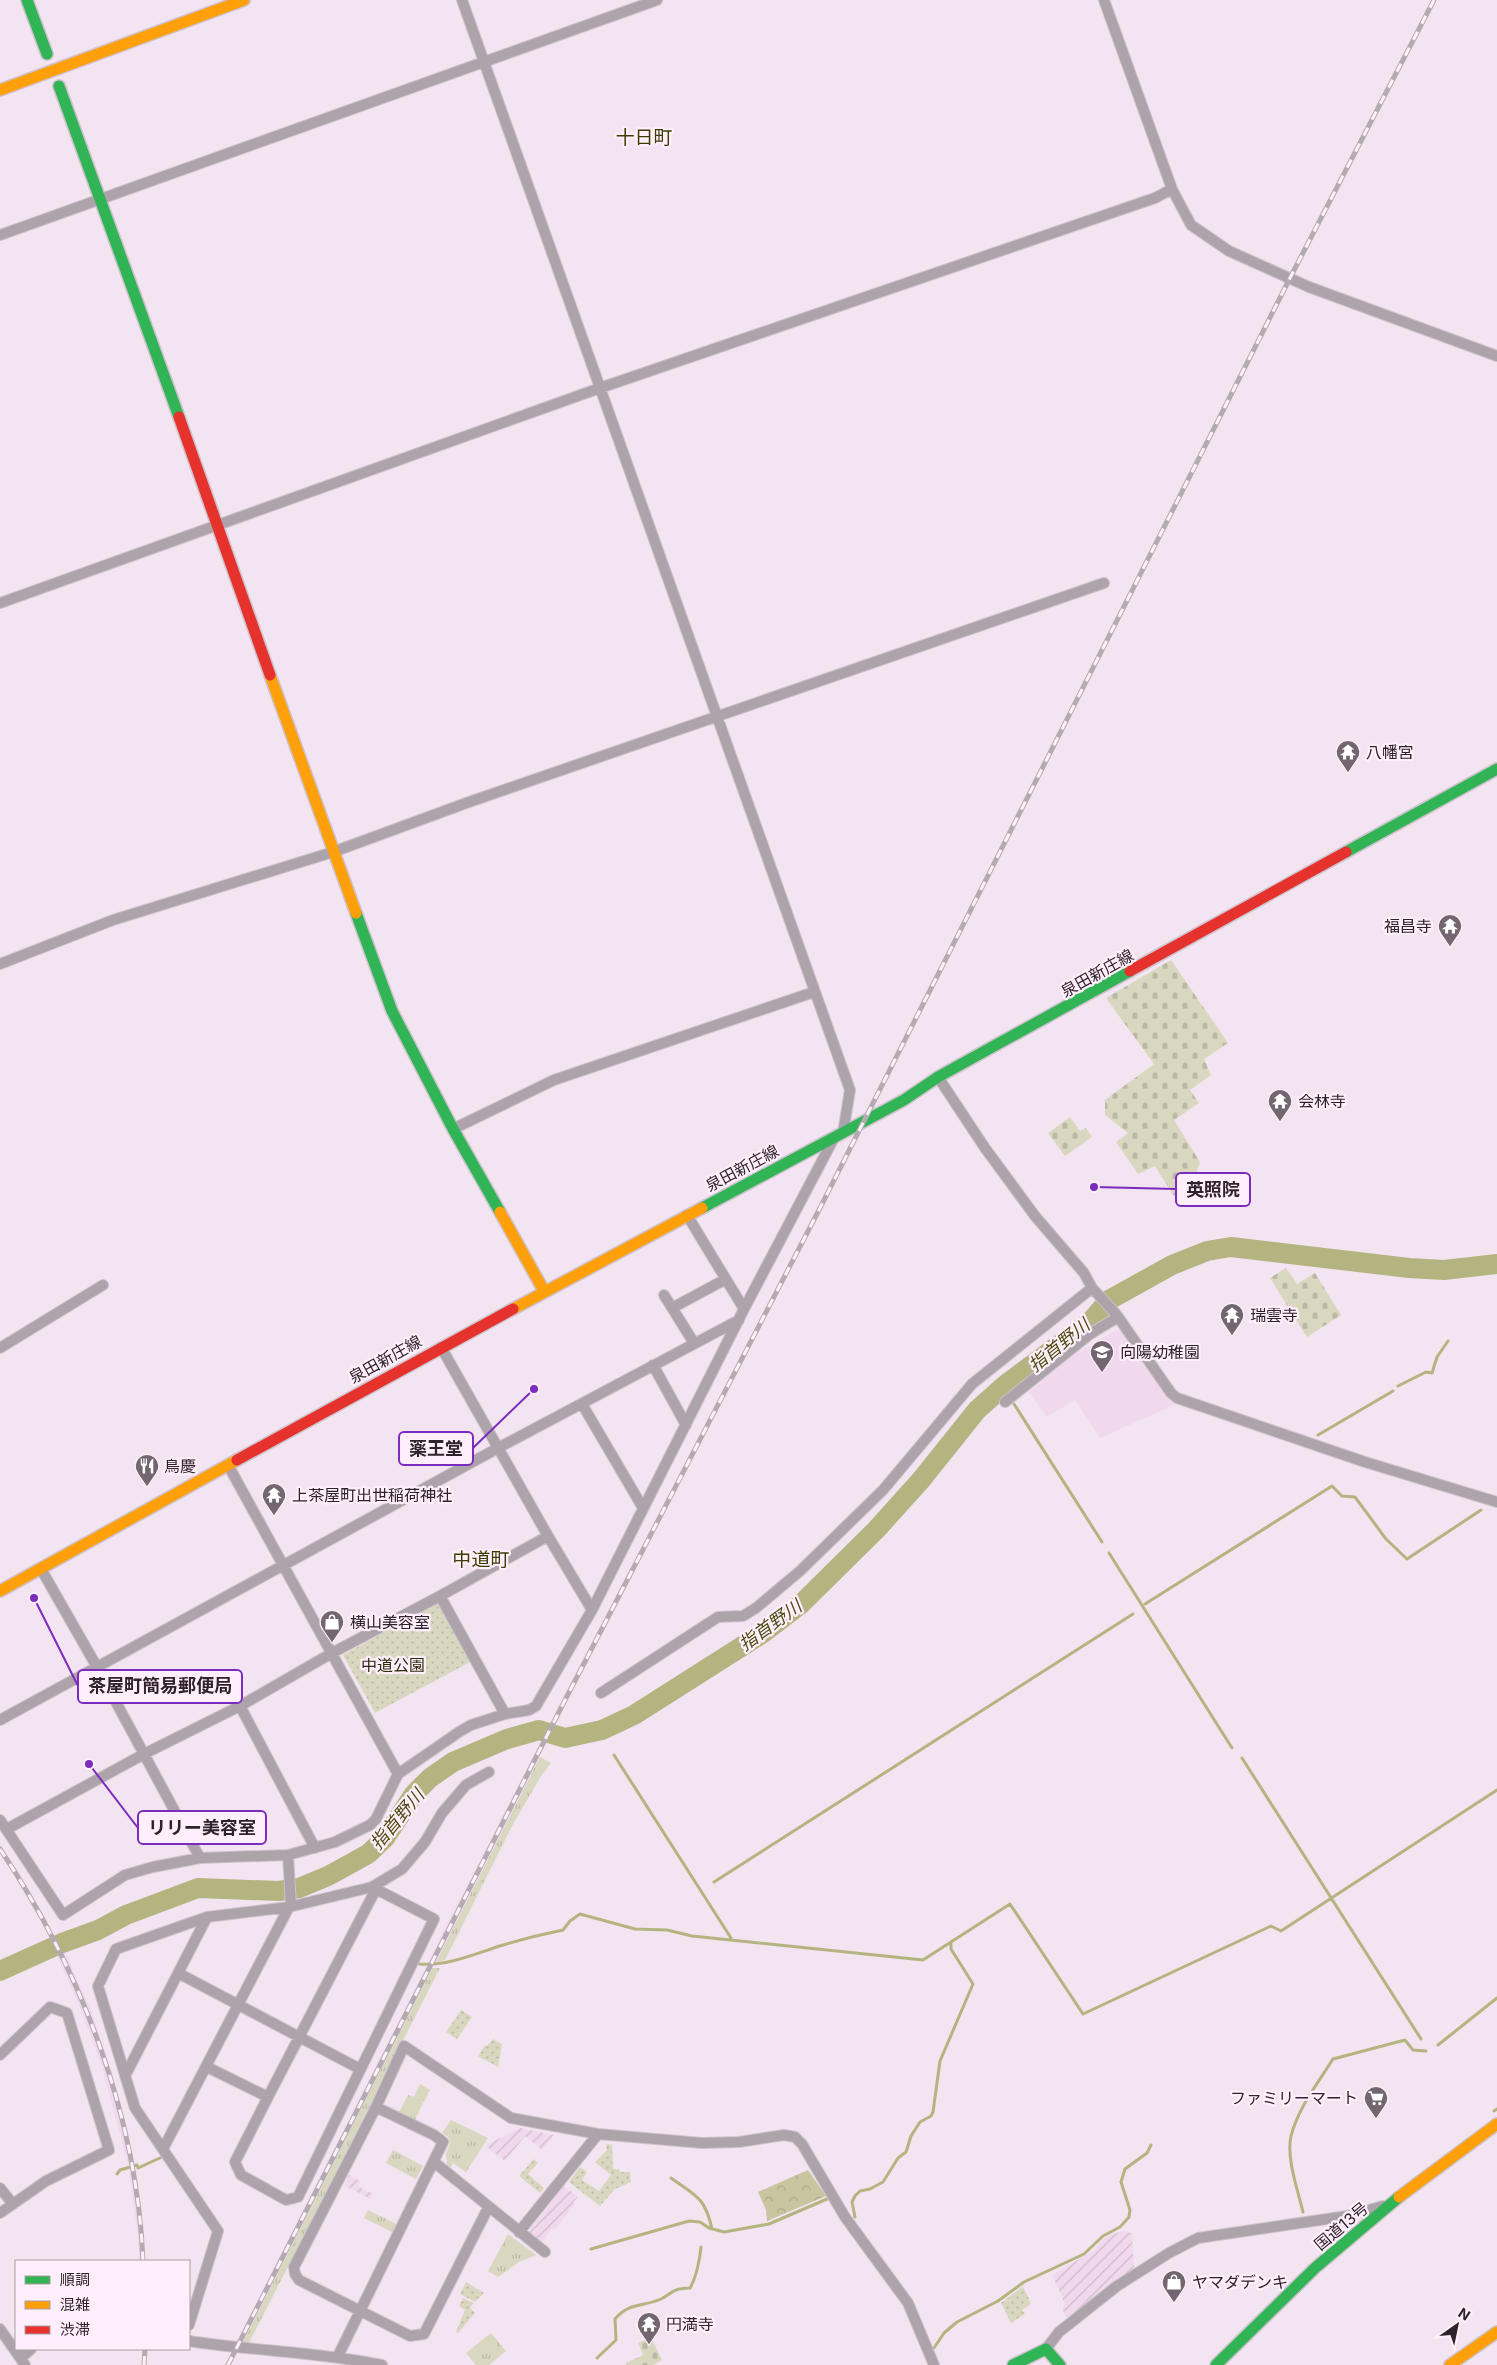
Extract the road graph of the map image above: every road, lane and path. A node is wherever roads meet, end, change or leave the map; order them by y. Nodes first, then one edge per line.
1 (27, 0) edge
2 (244, 0) edge
3 (462, 0) edge
4 (657, 0) edge
5 (1104, 0) edge
6 (47, 54) dead end
7 (485, 63) junction
8 (59, 86) dead end
9 (0, 90) edge
10 (1172, 189) junction
11 (102, 199) junction
12 (0, 235) edge
13 (1497, 356) edge
14 (600, 388) junction
15 (218, 526) junction
16 (1104, 583) dead end
17 (0, 603) edge
18 (719, 718) junction
19 (1497, 768) edge
20 (333, 852) junction
21 (0, 964) edge
22 (814, 992) junction
23 (938, 1077) junction
24 (453, 1129) junction
25 (838, 1135) junction
26 (686, 1215) junction
27 (726, 1279) junction
28 (103, 1285) dead end
29 (1092, 1288) junction
30 (544, 1291) junction
31 (664, 1295) dead end
32 (672, 1308) junction
33 (744, 1309) junction
34 (1117, 1315) junction
35 (739, 1320) junction
36 (694, 1343) junction
37 (441, 1347) junction
38 (0, 1348) edge
39 (653, 1365) junction
40 (1005, 1402) dead end
41 (582, 1404) junction
42 (686, 1425) junction
43 (498, 1448) junction
44 (228, 1465) junction
45 (1497, 1502) edge
46 (642, 1508) junction
47 (548, 1536) junction
48 (284, 1566) junction
49 (41, 1569) junction
50 (0, 1592) edge
51 (440, 1596) junction
52 (592, 1610) junction
53 (332, 1653) junction
54 (97, 1667) junction
55 (601, 1693) dead end
56 (240, 1706) junction
57 (505, 1714) junction
58 (0, 1720) edge
59 (144, 1754) junction
60 (489, 1772) dead end
61 (398, 1774) junction
62 (0, 1820) edge
63 (7, 1829) junction
64 (315, 1848) junction
65 (288, 1855) junction
66 (200, 1858) junction
67 (374, 1888) junction
68 (290, 1906) junction
69 (207, 1917) junction
70 (178, 1974) junction
71 (238, 2004) junction
72 (300, 2037) junction
73 (0, 2055) edge
74 (207, 2066) junction
75 (360, 2068) junction
76 (126, 2076) junction
77 (268, 2097) junction
78 (376, 2107) junction
79 (1497, 2124) edge
80 (598, 2134) junction
81 (163, 2149) junction
82 (434, 2162) junction
83 (0, 2188) edge
84 (13, 2204) junction
85 (1392, 2204) junction
86 (488, 2208) junction
87 (0, 2213) edge
88 (519, 2232) junction
89 (545, 2252) dead end
90 (360, 2310) junction
91 (190, 2322) edge
92 (0, 2329) edge
93 (1497, 2332) edge
94 (190, 2341) edge
95 (1046, 2349) junction
96 (30, 2350) edge
97 (338, 2356) junction
98 (23, 2362) edge
99 (382, 2365) edge
100 (934, 2365) edge
101 (1013, 2365) edge
102 (1060, 2365) edge
103 (1216, 2365) edge
104 (1450, 2365) edge

1 - 6 main road
2 - 9 main road
3 - 7 street
4 - 7 street
5 - 10 street
7 - 11 street
7 - 14 street
8 - 11 main road
10 - 13 street
10 - 14 street
11 - 12 street
11 - 15 main road
14 - 15 street
14 - 18 street
15 - 17 street
15 - 20 main road
16 - 18 street
18 - 20 street
18 - 22 street
19 - 23 main road, 泉田新庄線
20 - 21 street
20 - 24 main road
22 - 24 street
22 - 25 street
23 - 25 main road, 泉田新庄線
23 - 29 street
24 - 30 main road
25 - 26 main road, 泉田新庄線
25 - 33 street
26 - 27 street
26 - 30 main road, 泉田新庄線
27 - 32 street
27 - 33 street
28 - 38 street
29 - 34 street
29 - 55 street
30 - 37 main road, 泉田新庄線
31 - 32 street
32 - 36 street
33 - 35 street
34 - 40 street
34 - 45 street
35 - 36 street
35 - 42 street
36 - 39 street
37 - 43 street
37 - 44 main road, 泉田新庄線
39 - 41 street
39 - 42 street
41 - 43 street
41 - 46 street
42 - 46 street
43 - 47 street
43 - 48 street
44 - 48 street
44 - 49 main road, 泉田新庄線
46 - 52 street
47 - 51 street
47 - 52 street
48 - 53 street
48 - 54 street
49 - 50 main road, 泉田新庄線
49 - 54 street
51 - 53 street
51 - 57 street
52 - 57 street
53 - 56 street
53 - 61 street
54 - 58 street
54 - 59 street
56 - 59 street
56 - 64 street
57 - 61 street
59 - 63 street
59 - 66 street
60 - 67 street
61 - 64 street
62 - 63 street
63 - 66 street
64 - 65 street
65 - 66 street
65 - 68 street
67 - 68 street
67 - 72 street
67 - 75 street
68 - 69 street
68 - 71 street
69 - 70 street
69 - 76 street
70 - 71 street
70 - 76 street
71 - 72 street
71 - 74 street
72 - 75 street
72 - 77 street
73 - 84 street
74 - 77 street
74 - 81 street
75 - 77 street
76 - 81 street
78 - 80 street
78 - 82 street
78 - 90 street
79 - 85 main road, 国道13号
80 - 88 street
80 - 100 street
81 - 91 street
82 - 86 street
82 - 90 street
83 - 84 street
84 - 87 street
85 - 95 street
85 - 103 main road, 国道13号
86 - 88 street
86 - 90 street
88 - 89 street
90 - 97 street
92 - 98 street
93 - 104 main road
94 - 97 street
95 - 101 main road
95 - 102 main road
96 - 98 street
97 - 99 street

